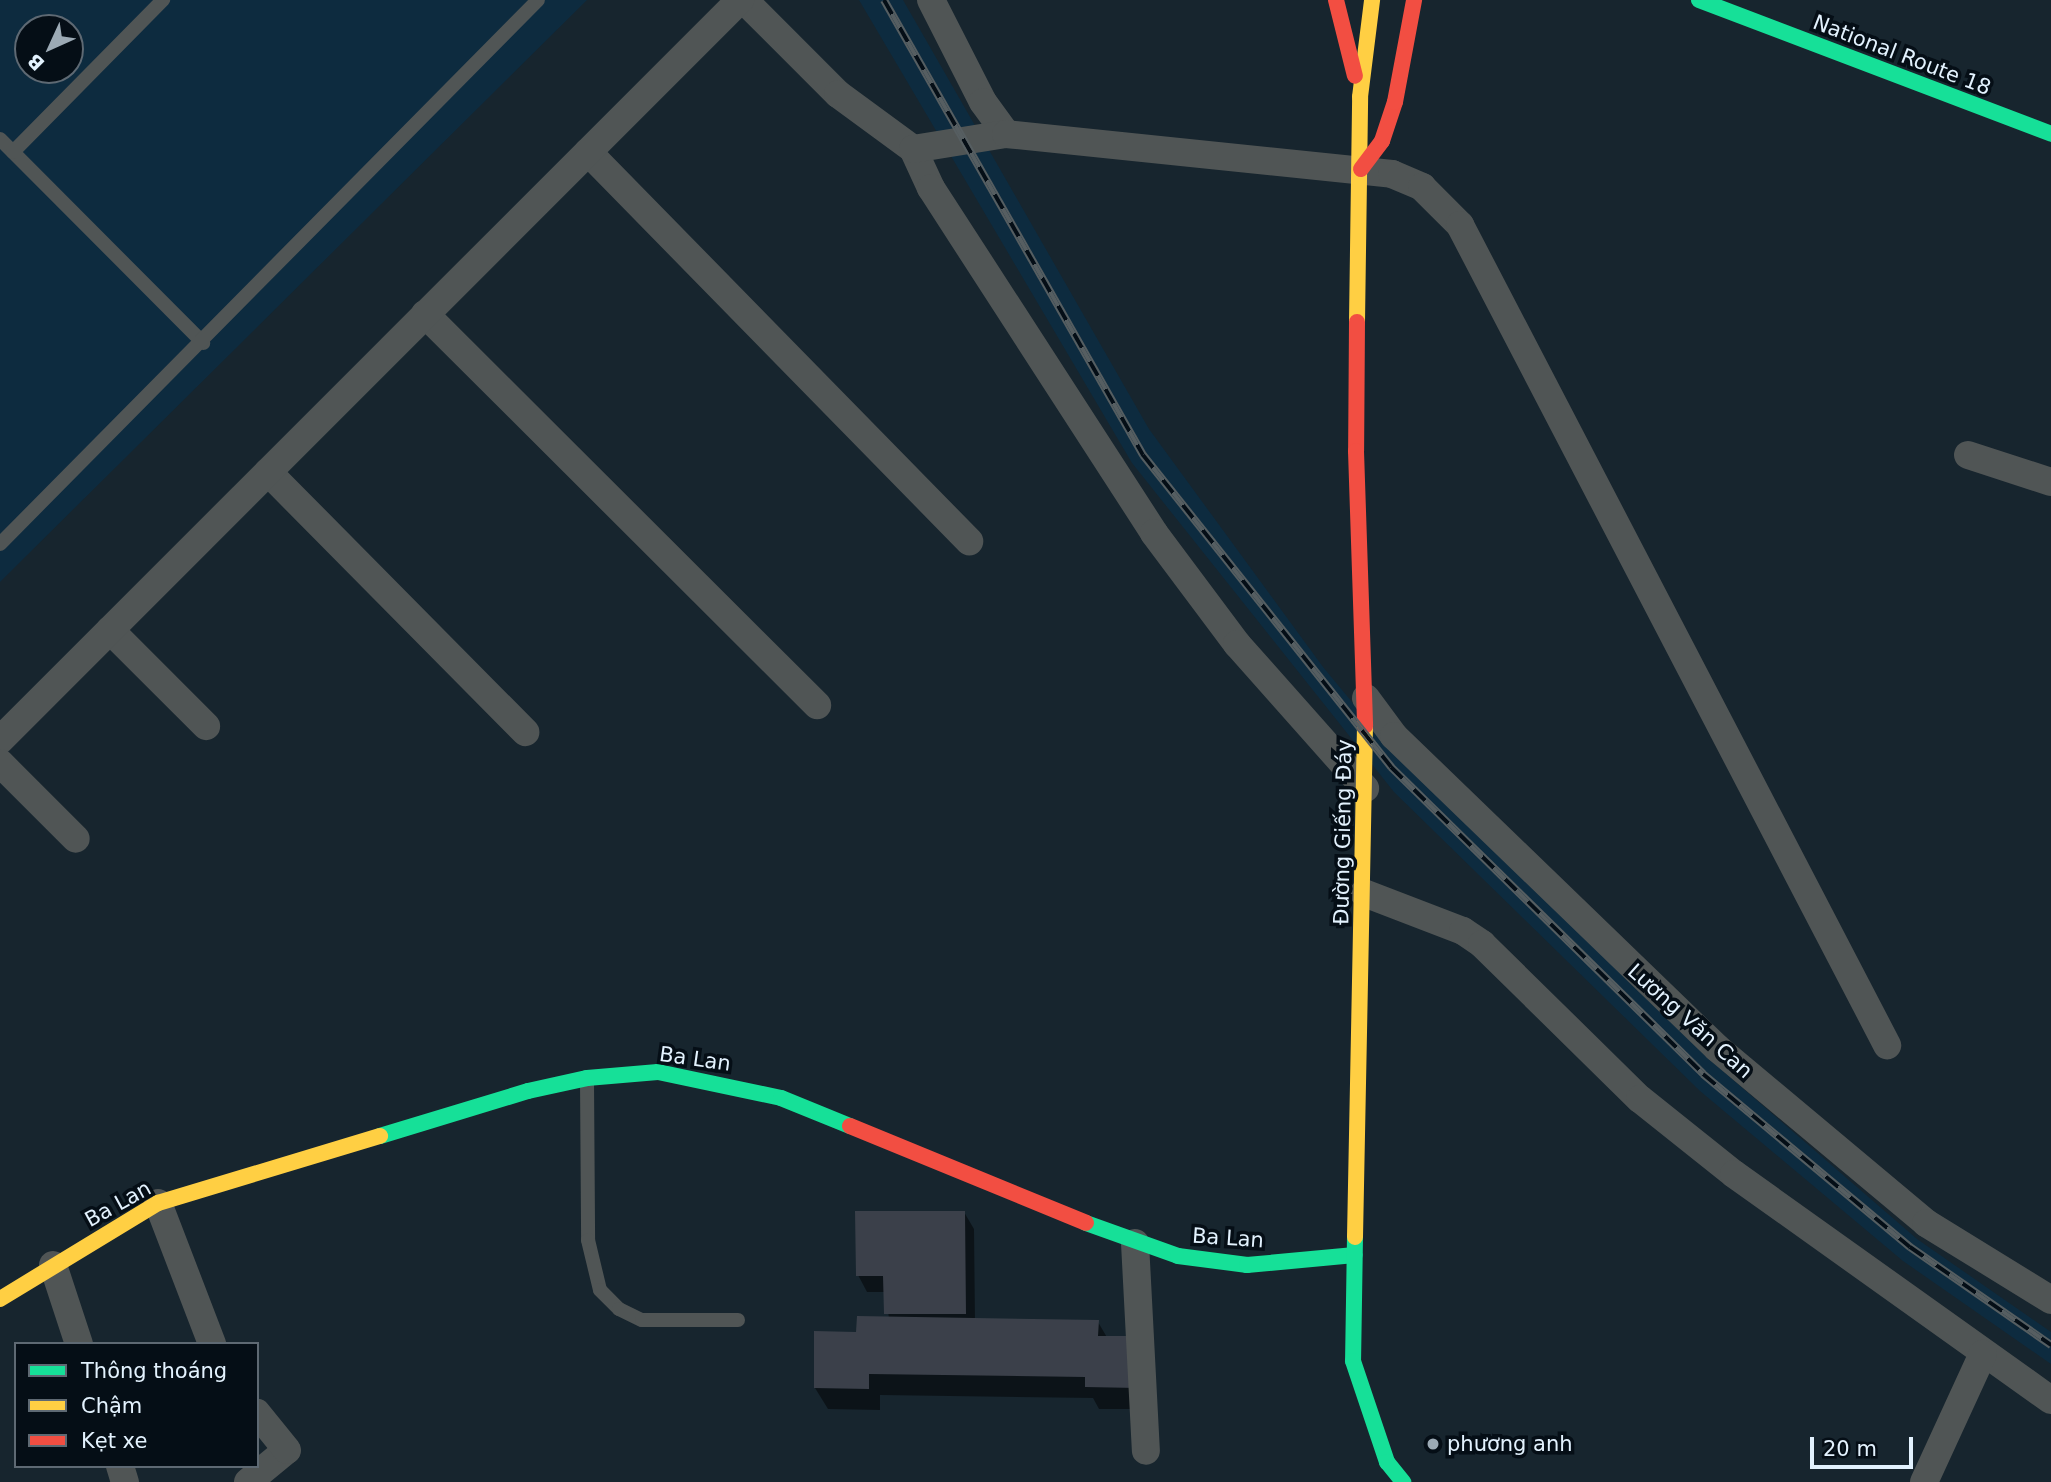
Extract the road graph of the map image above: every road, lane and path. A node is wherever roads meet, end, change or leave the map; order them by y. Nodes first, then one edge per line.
1 (163, 0) edge
2 (538, 0) edge
3 (742, 0) edge
4 (931, 0) edge
5 (1336, 0) edge
6 (1372, 0) edge
7 (1415, 0) edge
8 (1699, 0) edge
9 (1360, 97) junction
10 (1006, 134) junction
11 (2051, 134) edge
12 (0, 139) edge
13 (913, 149) junction
14 (13, 152) junction
15 (588, 152) junction
16 (1360, 171) junction
17 (425, 314) junction
18 (202, 343) junction
19 (1968, 455) dead end
20 (268, 472) junction
21 (2051, 482) edge
22 (969, 541) dead end
23 (0, 544) edge
24 (110, 630) junction
25 (1366, 698) junction
26 (817, 705) dead end
27 (206, 726) dead end
28 (525, 733) dead end
29 (0, 740) edge
30 (0, 763) edge
31 (1365, 788) junction
32 (76, 839) dead end
33 (1364, 893) junction
34 (1887, 1045) dead end
35 (587, 1078) junction
36 (158, 1203) junction
37 (1135, 1243) junction
38 (1355, 1255) junction
39 (53, 1265) junction
40 (0, 1299) edge
41 (2051, 1300) edge
42 (738, 1320) dead end
43 (78, 1342) edge
44 (211, 1342) edge
45 (1983, 1354) junction
46 (2051, 1400) edge
47 (259, 1415) edge
48 (1146, 1451) dead end
49 (248, 1482) edge
50 (1403, 1482) edge
51 (1924, 1482) edge

1 - 14 lane
2 - 18 lane
3 - 13 street
3 - 15 street
4 - 10 street
5 - 9 main road
6 - 9 main road
7 - 16 main road
8 - 11 main road, National Route 18
9 - 16 main road, Đường Giếng Đáy
10 - 13 street
10 - 16 street
12 - 14 lane
13 - 31 street
14 - 18 lane
15 - 17 street
15 - 22 street
16 - 25 main road, Đường Giếng Đáy
16 - 34 street
17 - 20 street
17 - 26 street
18 - 23 lane
19 - 21 street
20 - 24 street
20 - 28 street
24 - 27 street
24 - 29 street
25 - 31 main road, Đường Giếng Đáy
25 - 41 street, Lương Văn Can
30 - 32 street
31 - 33 main road, Đường Giếng Đáy
33 - 38 main road, Đường Giếng Đáy
33 - 45 street
35 - 36 main road, Ba Lan
35 - 37 main road, Ba Lan
35 - 42 lane
36 - 39 main road, Ba Lan
36 - 44 street
37 - 38 main road, Ba Lan
37 - 48 street
38 - 50 main road, Đường Giếng Đáy
39 - 40 main road, Ba Lan
39 - 43 street
45 - 46 street
45 - 51 street
47 - 49 street

